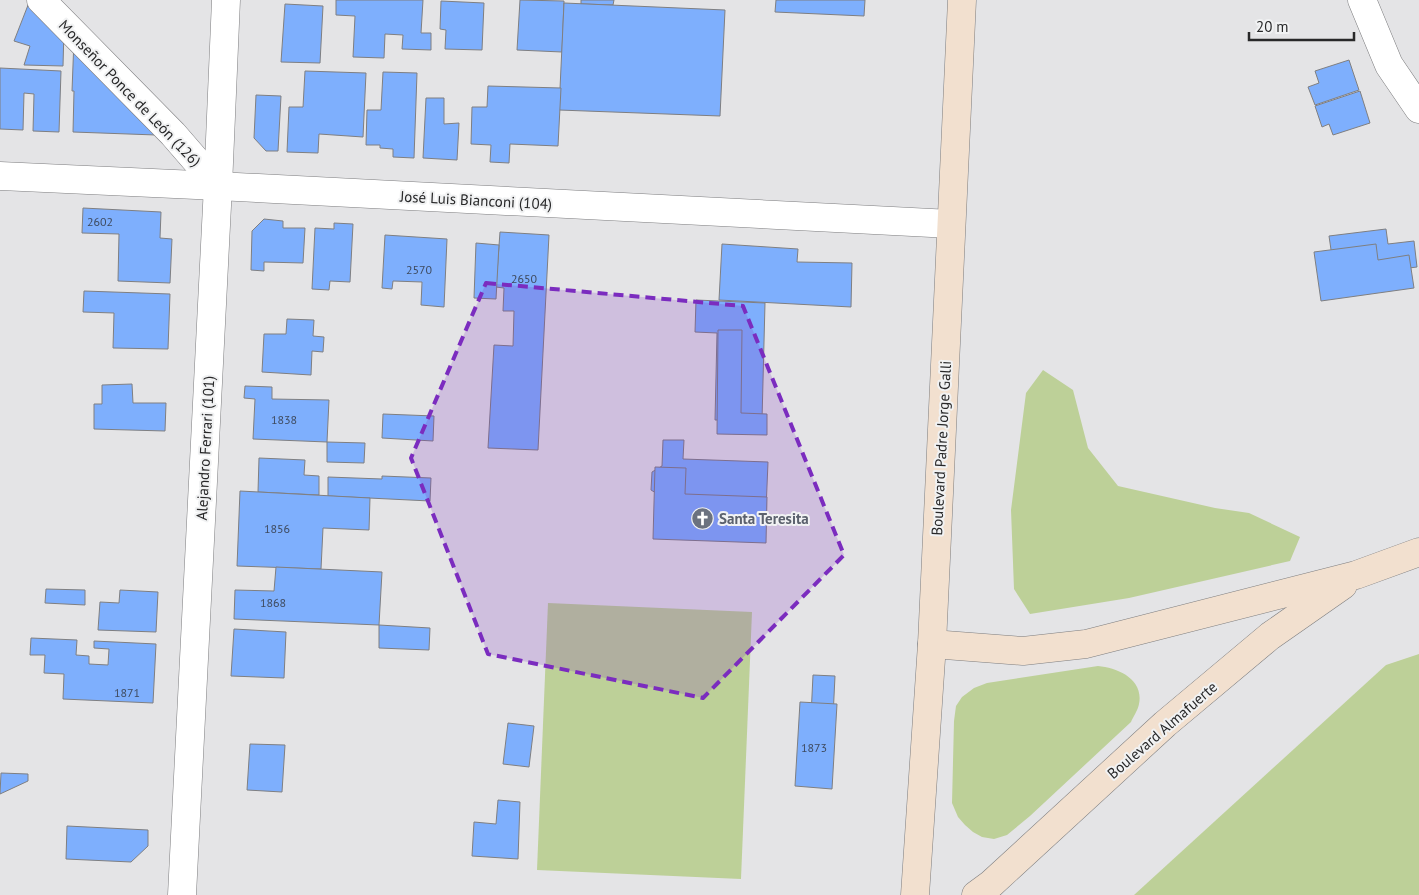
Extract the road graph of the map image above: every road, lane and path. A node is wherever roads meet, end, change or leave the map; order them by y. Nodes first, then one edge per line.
1 (41, 0) edge
2 (226, 0) edge
3 (962, 0) edge
4 (1362, 0) edge
5 (1419, 109) edge
6 (0, 176) edge
7 (218, 186) junction
8 (951, 224) junction
9 (1419, 552) edge
10 (1356, 575) junction
11 (932, 644) junction
12 (182, 895) edge
13 (915, 895) edge
14 (976, 895) edge

1 - 7 street, Monseñor Ponce de León (126)
2 - 7 street, Alejandro Ferrari (101)
3 - 8 main road, Boulevard Padre Jorge Galli
4 - 5 street
6 - 7 street, José Luis Bianconi (104)
7 - 8 street, José Luis Bianconi (104)
7 - 12 street, Alejandro Ferrari (101)
8 - 11 main road, Boulevard Padre Jorge Galli
9 - 10 main road, Boulevard Almafuerte
10 - 11 main road, Boulevard Almafuerte
10 - 14 main road, Boulevard Almafuerte
11 - 13 main road, Boulevard Padre Jorge Galli

